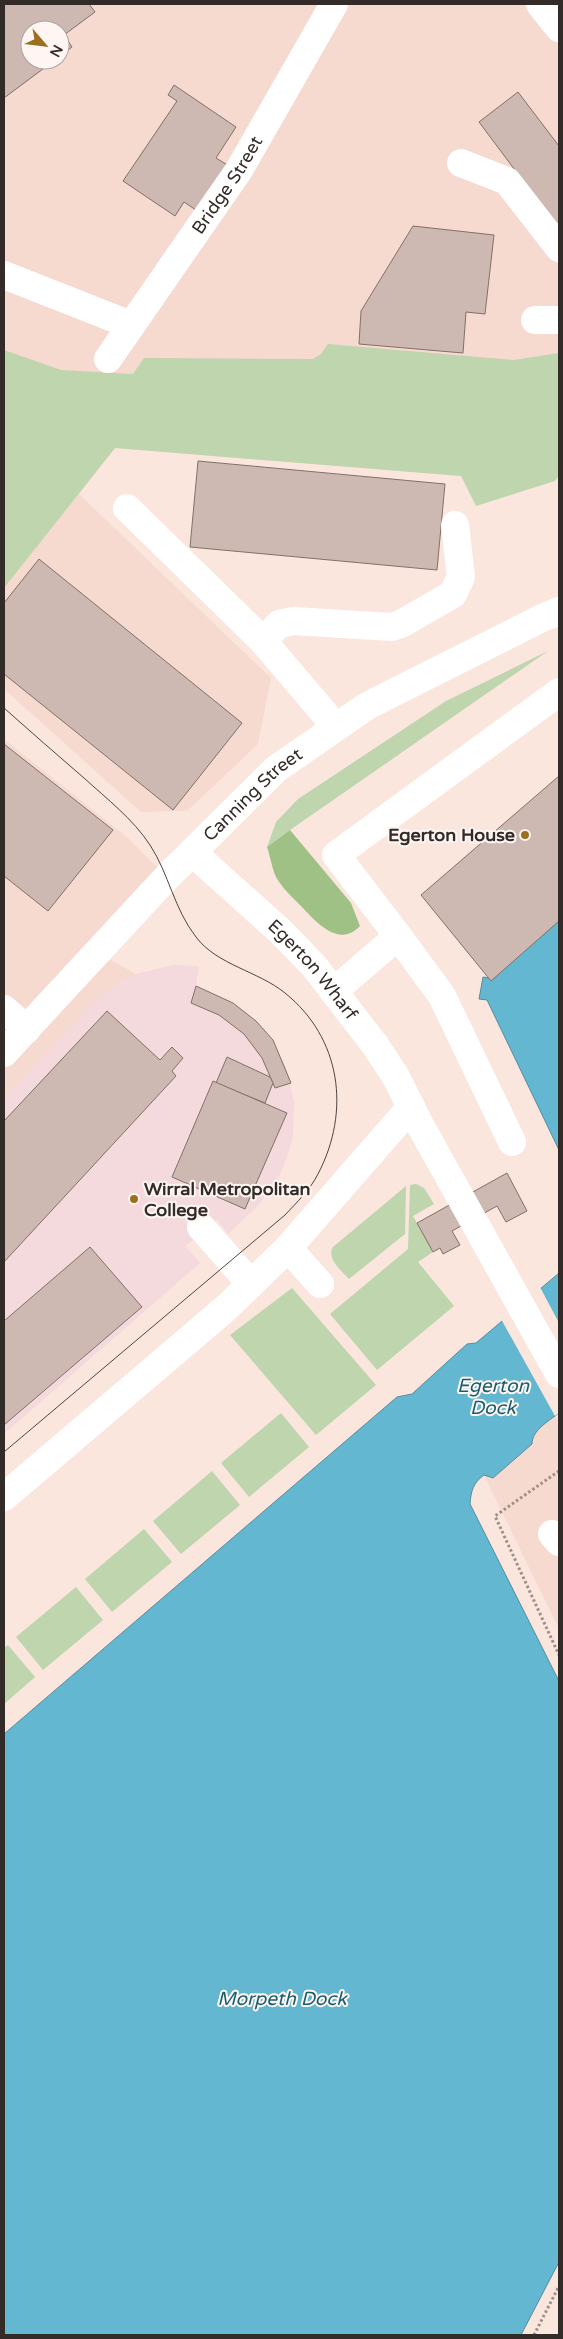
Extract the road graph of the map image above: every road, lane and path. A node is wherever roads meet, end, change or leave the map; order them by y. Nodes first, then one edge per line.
1 (334, 4) edge
2 (540, 4) edge
3 (559, 28) edge
4 (461, 163) dead end
5 (559, 248) edge
6 (4, 275) edge
7 (131, 325) junction
8 (108, 359) dead end
9 (127, 508) dead end
10 (455, 525) dead end
11 (559, 612) edge
12 (263, 642) junction
13 (559, 692) edge
14 (336, 727) junction
15 (192, 852) junction
16 (398, 936) junction
17 (334, 990) junction
18 (4, 1009) edge
19 (27, 1029) junction
20 (4, 1053) edge
21 (411, 1107) junction
22 (512, 1142) dead end
23 (201, 1227) dead end
24 (290, 1245) junction
25 (251, 1284) junction
26 (320, 1284) dead end
27 (559, 1374) edge
28 (4, 1497) edge
29 (559, 2286) edge
30 (534, 2335) edge

1 - 7 main road, Bridge Street
2 - 3 main road
4 - 5 main road
6 - 7 main road
7 - 8 main road, Bridge Street
9 - 12 main road
10 - 12 main road
11 - 14 main road, Canning Street
12 - 14 main road
13 - 16 main road
14 - 15 main road, Canning Street
15 - 17 main road, Egerton Wharf
15 - 19 main road, Canning Street
16 - 17 main road
16 - 22 main road
17 - 21 main road, Egerton Wharf
18 - 19 main road
19 - 20 main road, Canning Street
21 - 24 main road
21 - 27 main road, Egerton Wharf
23 - 25 main road
24 - 25 main road
24 - 26 main road
25 - 28 main road
29 - 30 path

